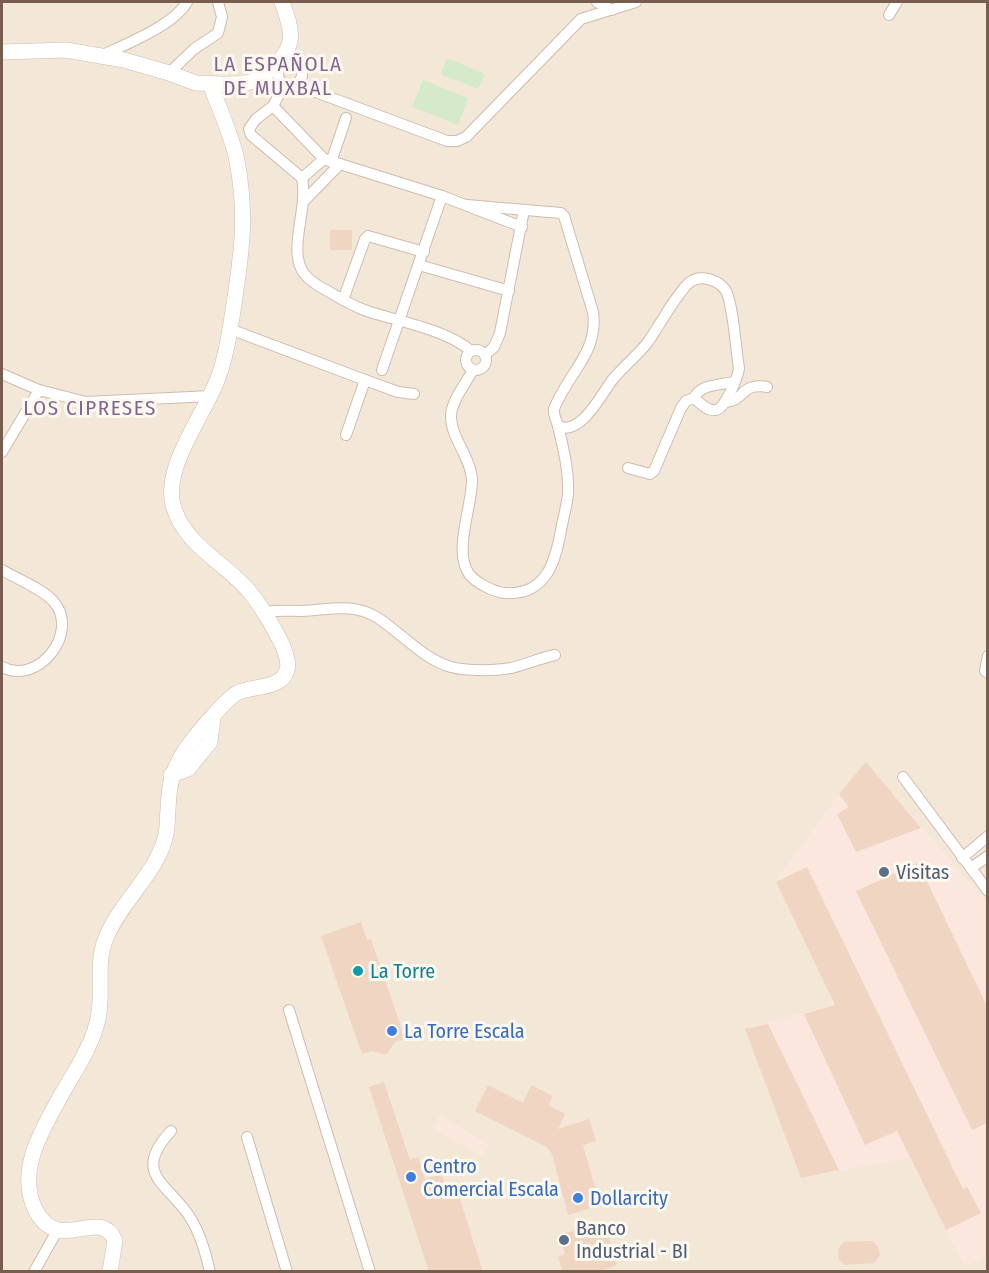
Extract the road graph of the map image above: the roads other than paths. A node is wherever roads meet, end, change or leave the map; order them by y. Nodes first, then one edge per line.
1 (196, 2) edge
2 (218, 2) edge
3 (282, 2) edge
4 (597, 2) edge
5 (636, 2) edge
6 (897, 2) edge
7 (185, 6) edge
8 (612, 10) junction
9 (889, 15) dead end
10 (2, 52) edge
11 (103, 56) junction
12 (290, 57) junction
13 (170, 73) junction
14 (276, 79) junction
15 (297, 85) junction
16 (213, 86) junction
17 (273, 106) junction
18 (346, 118) dead end
19 (332, 162) junction
20 (302, 178) junction
21 (442, 196) junction
22 (304, 200) junction
23 (467, 204) junction
24 (524, 210) junction
25 (522, 227) junction
26 (424, 252) junction
27 (419, 265) junction
28 (509, 291) junction
29 (343, 300) junction
30 (399, 321) junction
31 (230, 329) junction
32 (471, 351) junction
33 (485, 355) junction
34 (382, 370) dead end
35 (473, 370) junction
36 (2, 374) edge
37 (365, 380) junction
38 (734, 382) junction
39 (766, 387) dead end
40 (39, 390) junction
41 (414, 394) dead end
42 (205, 397) junction
43 (694, 398) junction
44 (725, 402) junction
45 (558, 426) junction
46 (346, 435) dead end
47 (2, 452) edge
48 (628, 468) dead end
49 (2, 570) edge
50 (265, 612) junction
51 (555, 655) dead end
52 (987, 656) edge
53 (2, 667) edge
54 (987, 673) edge
55 (903, 777) dead end
56 (987, 836) edge
57 (976, 847) junction
58 (962, 858) junction
59 (987, 858) edge
60 (971, 868) junction
61 (987, 891) edge
62 (289, 1010) dead end
63 (171, 1131) dead end
64 (247, 1137) dead end
65 (57, 1231) junction
66 (34, 1272) edge
67 (110, 1272) edge
68 (210, 1272) edge
69 (287, 1272) edge
70 (370, 1272) edge

1 - 7 street
2 - 13 street
3 - 12 street
4 - 8 street
5 - 8 street
6 - 9 street
7 - 11 street
8 - 15 street
10 - 11 street
11 - 13 street
12 - 14 street
12 - 15 street
13 - 16 street
14 - 15 street
14 - 16 street
14 - 17 street
16 - 31 street
17 - 19 street
17 - 20 street
18 - 19 street
19 - 20 street
19 - 21 street
19 - 22 street
20 - 22 street
21 - 23 street
21 - 26 street
22 - 29 street
23 - 24 street
23 - 25 street
24 - 25 street
24 - 45 street
25 - 28 street
26 - 27 street
26 - 29 street
27 - 28 street
27 - 30 street
28 - 33 street
29 - 30 street
30 - 32 street
30 - 34 street
31 - 37 street
31 - 42 street
32 - 33 street
32 - 35 street
33 - 35 street
35 - 45 street
36 - 40 street
37 - 41 street
37 - 46 street
38 - 43 street
38 - 44 street
38 - 45 street
39 - 44 street
40 - 42 street
40 - 47 street
42 - 50 street
43 - 44 street
43 - 48 street
49 - 53 street
50 - 51 street
50 - 65 street
52 - 54 street
55 - 58 street
56 - 57 street
57 - 58 street
57 - 59 street
58 - 60 street
59 - 60 street
60 - 61 street
62 - 70 street
63 - 68 street
64 - 69 street
65 - 66 street
65 - 67 street

